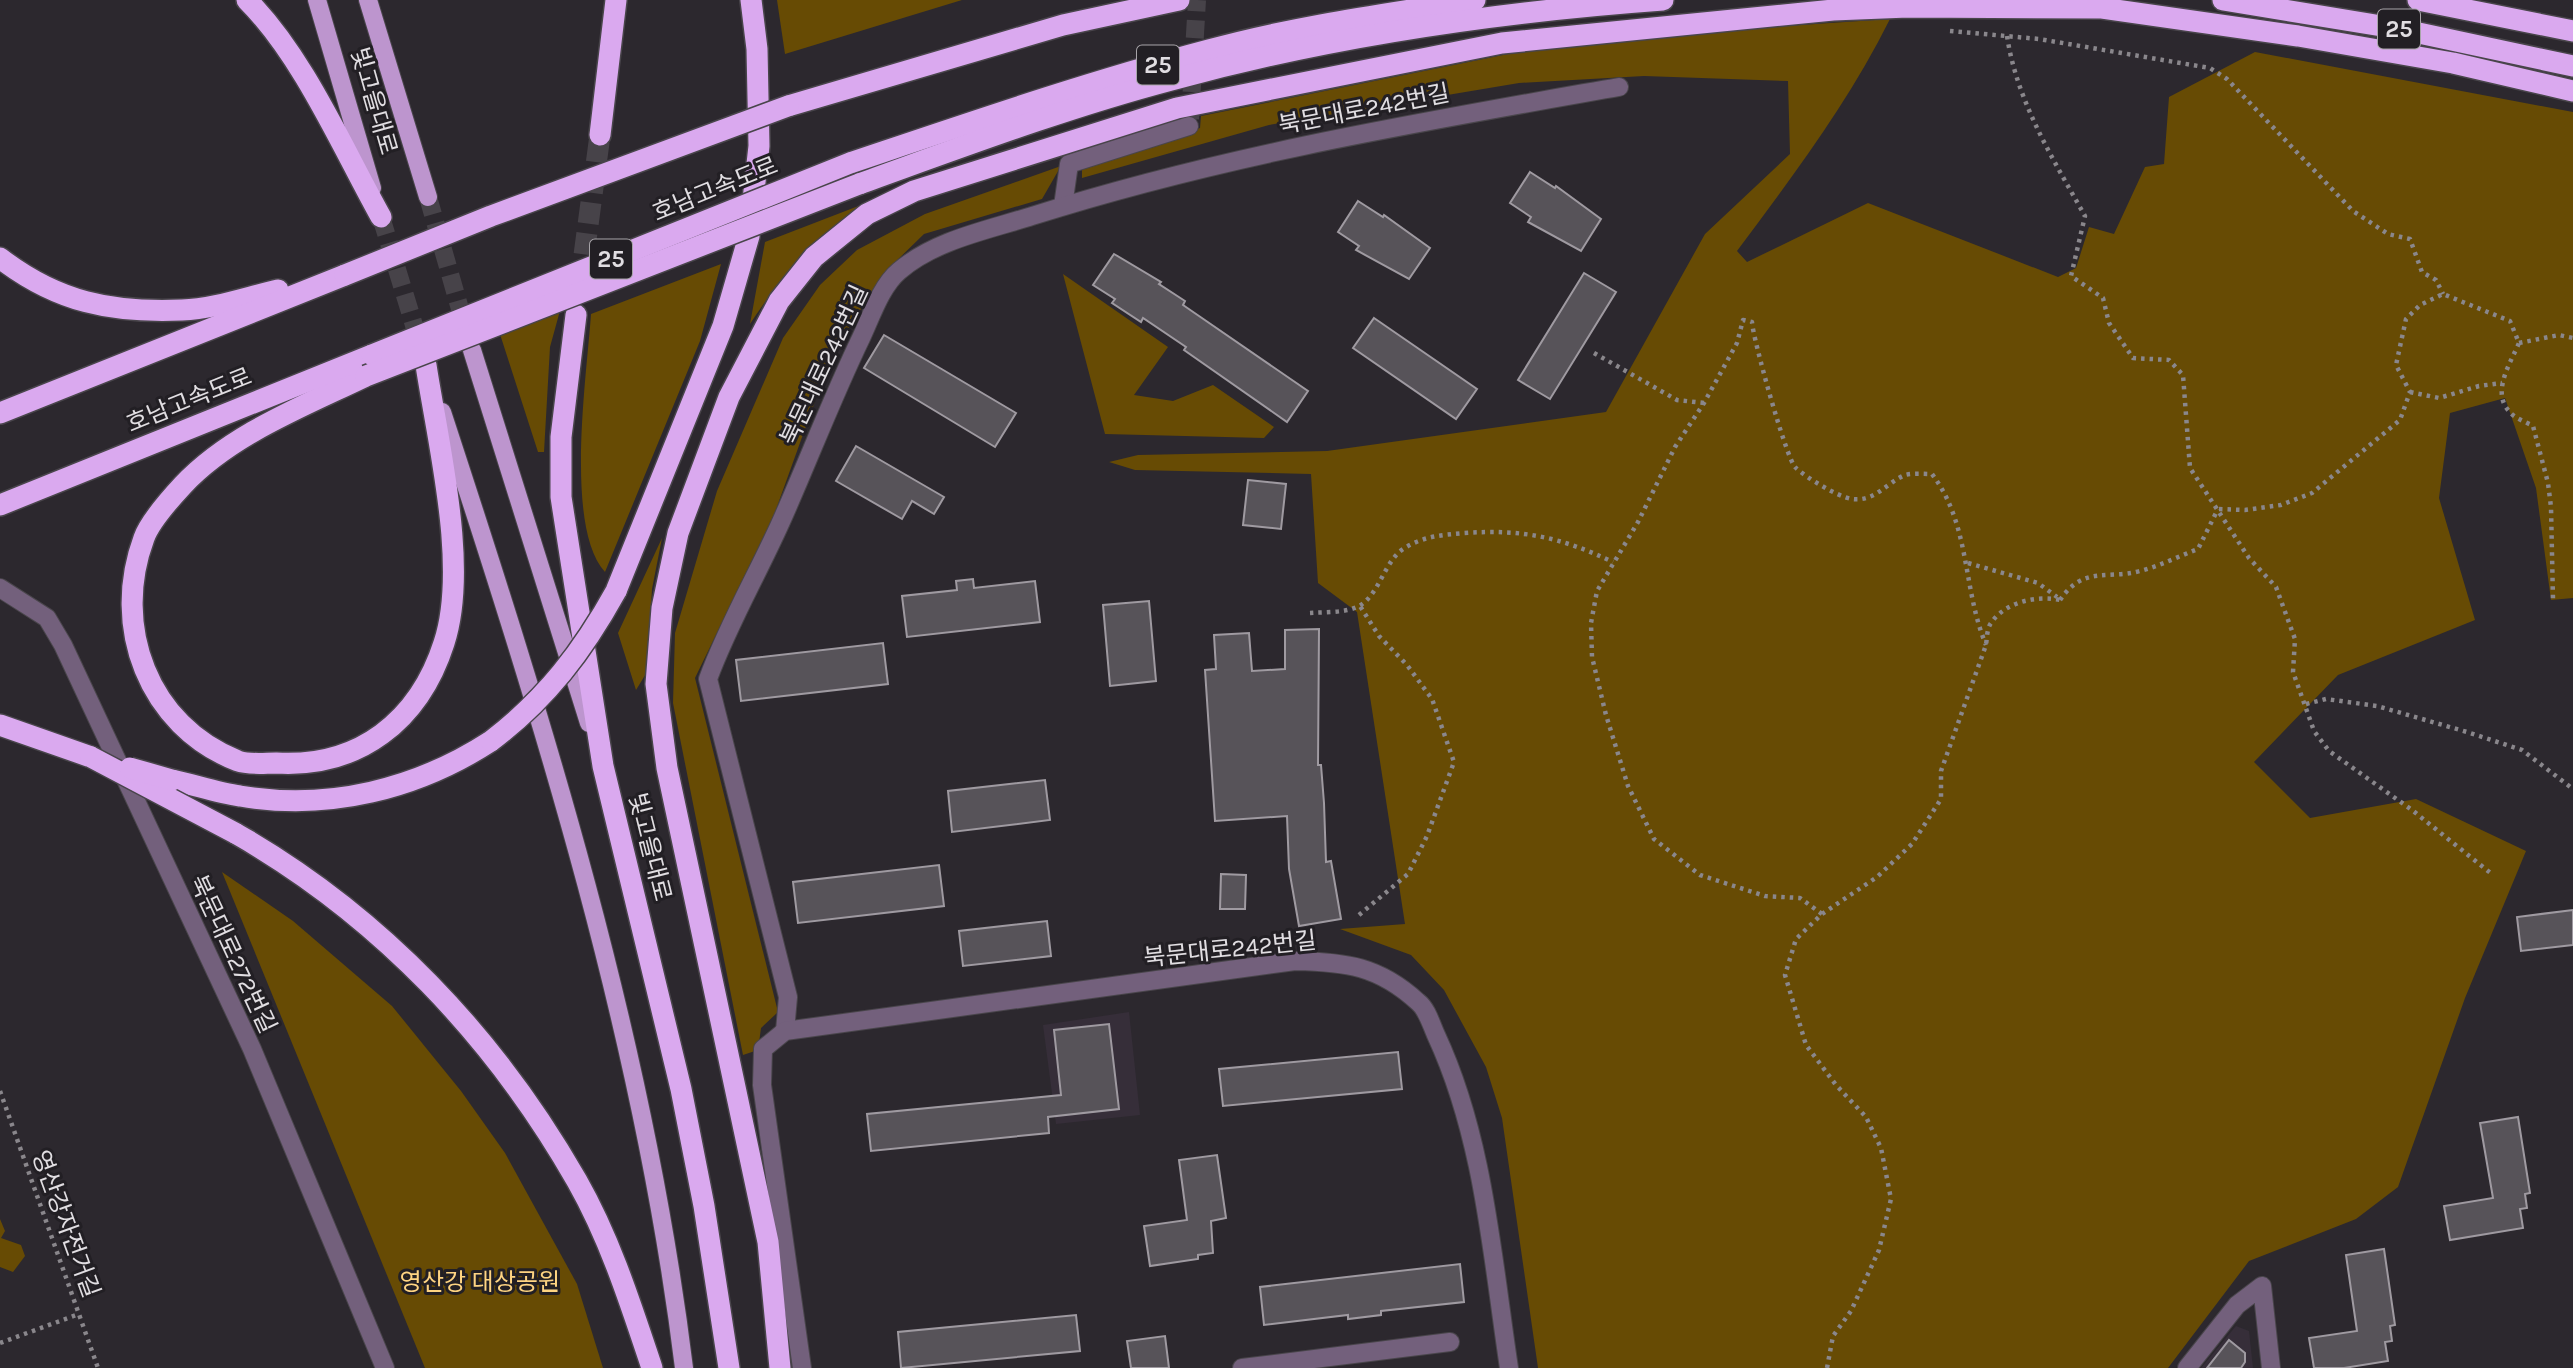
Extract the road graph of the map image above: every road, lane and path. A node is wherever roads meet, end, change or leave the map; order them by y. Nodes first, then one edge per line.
1 (247, 0) edge
2 (317, 0) edge
3 (368, 0) edge
4 (615, 0) edge
5 (751, 0) edge
6 (1179, 0) edge
7 (1475, 0) edge
8 (1662, 0) edge
9 (2032, 0) edge
10 (2223, 0) edge
11 (2418, 0) edge
12 (2102, 8) junction
13 (1941, 30) dead end
14 (2573, 31) edge
15 (2007, 36) junction
16 (2573, 66) edge
17 (1619, 87) dead end
18 (2573, 91) edge
19 (1189, 126) dead end
20 (600, 135) tunnel mouth
21 (428, 197) tunnel mouth
22 (1063, 206) junction
23 (381, 217) joint
24 (0, 258) edge
25 (345, 275) junction
26 (2443, 294) junction
27 (576, 315) dead end
28 (2573, 338) edge
29 (2519, 343) junction
30 (472, 350) tunnel mouth
31 (1594, 354) dead end
32 (369, 365) junction
33 (426, 365) joint
34 (2502, 383) junction
35 (2410, 392) junction
36 (1704, 403) junction
37 (0, 413) edge
38 (0, 505) edge
39 (2218, 509) junction
40 (1613, 562) junction
41 (1968, 563) junction
42 (0, 587) edge
43 (2060, 600) junction
44 (2553, 600) dead end
45 (1360, 606) junction
46 (1310, 613) dead end
47 (1986, 645) junction
48 (2306, 704) junction
49 (0, 726) edge
50 (91, 757) junction
51 (603, 766) junction
52 (2573, 789) edge
53 (2493, 875) dead end
54 (1822, 914) junction
55 (1359, 915) dead end
56 (785, 1031) junction
57 (0, 1091) edge
58 (79, 1314) junction
59 (1450, 1342) dead end
60 (0, 1343) edge
61 (98, 1368) edge
62 (385, 1368) edge
63 (652, 1368) edge
64 (684, 1368) edge
65 (729, 1368) edge
66 (780, 1368) edge
67 (802, 1368) edge
68 (1242, 1368) edge
69 (1509, 1368) edge
70 (1827, 1368) edge
71 (2187, 1368) edge
72 (2271, 1368) edge

1 - 23 highway
2 - 23 main road, 빛고을대로
3 - 21 main road, 빛고을대로
4 - 20 highway
5 - 50 highway, bridge
6 - 25 highway, 호남고속도로 / 25, bridge
7 - 32 highway, 호남고속도로 / 25, bridge
8 - 32 highway, bridge
9 - 12 highway
10 - 16 highway, 25
11 - 14 highway, 25
12 - 18 highway
12 - 66 highway
13 - 15 path
15 - 26 path
15 - 39 path
17 - 22 street, 북문대로242번길
19 - 22 street
22 - 56 street, 북문대로242번길
24 - 25 highway
25 - 37 highway, 호남고속도로 / 25
26 - 29 path
26 - 35 path
27 - 51 highway
28 - 29 path
29 - 34 path
30 - 51 main road, 빛고을대로
31 - 36 path
32 - 33 highway
32 - 38 highway, 호남고속도로 / 25
33 - 64 main road
34 - 35 path
34 - 44 path
35 - 39 path
36 - 40 path
36 - 41 path
39 - 43 path
39 - 48 path
40 - 45 path
40 - 54 path
41 - 43 path
41 - 47 path
42 - 62 street, 북문대로272번길
43 - 47 path
45 - 46 path
45 - 55 path
47 - 54 path
48 - 52 path
48 - 53 path
49 - 50 highway
50 - 63 highway, bridge
51 - 65 highway, 빛고을대로
54 - 70 path
56 - 67 street
56 - 69 street, 북문대로242번길
57 - 58 path, 영산강자전거길
58 - 60 path
58 - 61 path, 영산강자전거길
59 - 68 street
71 - 72 street

